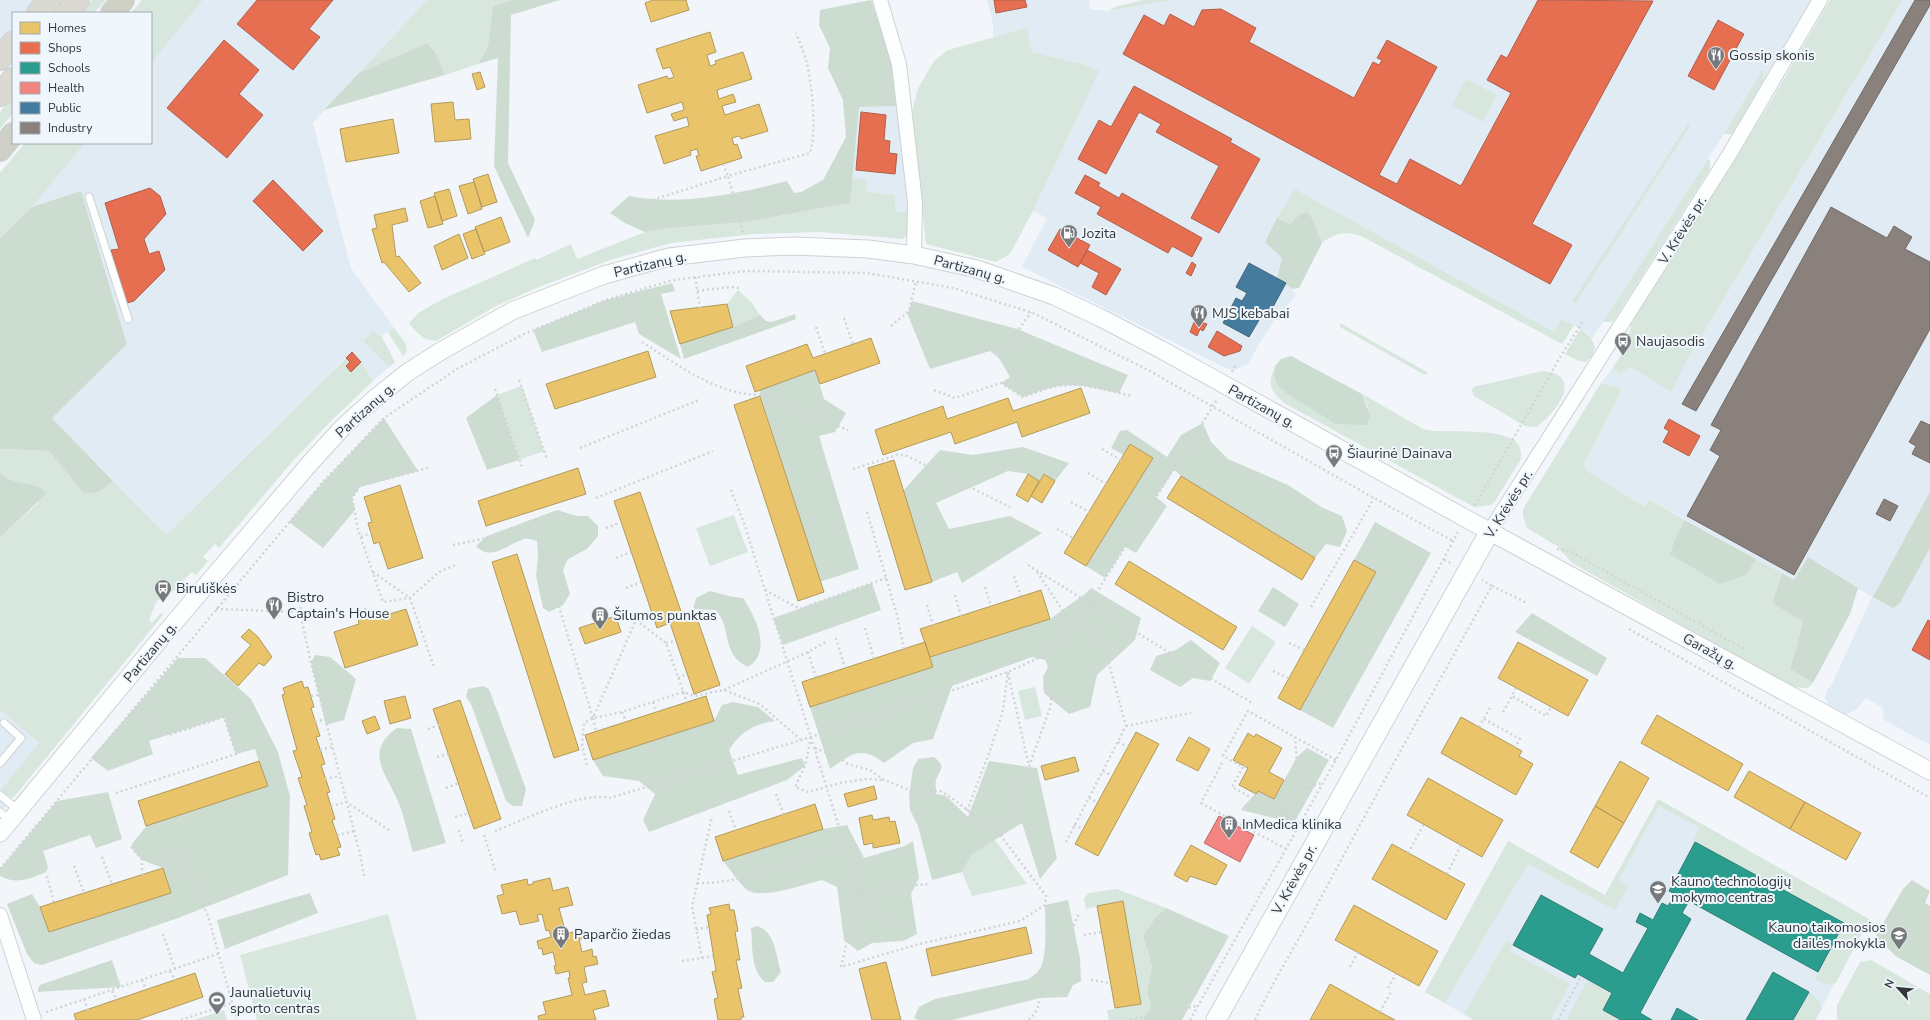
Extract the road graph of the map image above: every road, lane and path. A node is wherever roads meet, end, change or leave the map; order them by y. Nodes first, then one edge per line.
1 (49, 0) edge
2 (78, 0) edge
3 (123, 0) edge
4 (880, 0) edge
5 (1820, 0) edge
6 (39, 12) edge
7 (68, 12) edge
8 (113, 12) edge
9 (796, 33) dead end
10 (12, 44) edge
11 (0, 59) edge
12 (12, 80) edge
13 (0, 95) edge
14 (12, 135) edge
15 (0, 150) edge
16 (723, 164) dead end
17 (728, 176) junction
18 (88, 197) dead end
19 (624, 209) dead end
20 (744, 248) junction
21 (914, 255) junction
22 (746, 271) junction
23 (695, 276) junction
24 (916, 282) junction
25 (739, 288) dead end
26 (697, 291) junction
27 (626, 294) junction
28 (700, 308) dead end
29 (1031, 312) junction
30 (844, 318) dead end
31 (128, 319) dead end
32 (1583, 321) dead end
33 (635, 322) dead end
34 (891, 326) dead end
35 (816, 327) dead end
36 (642, 342) dead end
37 (853, 344) dead end
38 (825, 354) dead end
39 (999, 358) dead end
40 (1235, 365) dead end
41 (520, 380) dead end
42 (1225, 386) junction
43 (495, 389) dead end
44 (934, 390) dead end
45 (1133, 396) dead end
46 (699, 400) dead end
47 (1213, 407) junction
48 (848, 430) dead end
49 (580, 448) dead end
50 (1102, 449) dead end
51 (713, 451) dead end
52 (547, 459) dead end
53 (1121, 460) dead end
54 (428, 468) dead end
55 (522, 468) dead end
56 (853, 469) dead end
57 (1088, 473) dead end
58 (1106, 484) dead end
59 (731, 490) dead end
60 (596, 498) dead end
61 (1374, 498) junction
62 (1071, 502) dead end
63 (1476, 504) dead end
64 (1010, 507) dead end
65 (867, 512) dead end
66 (1089, 512) dead end
67 (621, 522) dead end
68 (606, 528) dead end
69 (1057, 529) dead end
70 (1490, 531) junction
71 (371, 534) dead end
72 (361, 537) junction
73 (1073, 538) dead end
74 (453, 545) dead end
75 (1557, 549) dead end
76 (631, 552) dead end
77 (616, 558) dead end
78 (1444, 560) junction
79 (458, 564) dead end
80 (1028, 565) dead end
81 (1036, 570) junction
82 (1466, 571) junction
83 (373, 572) junction
84 (1014, 576) dead end
85 (886, 578) junction
86 (641, 582) dead end
87 (1492, 586) junction
88 (985, 587) dead end
89 (626, 588) dead end
90 (764, 589) junction
91 (955, 595) dead end
92 (1021, 596) dead end
93 (410, 598) junction
94 (302, 602) dead end
95 (1090, 603) junction
96 (1527, 603) dead end
97 (927, 605) dead end
98 (991, 606) dead end
99 (1311, 607) dead end
100 (365, 608) dead end
101 (216, 610) junction
102 (300, 612) junction
103 (652, 612) dead end
104 (368, 616) dead end
105 (961, 616) dead end
106 (636, 620) junction
107 (1078, 621) junction
108 (933, 625) dead end
109 (1073, 626) junction
110 (865, 628) dead end
111 (1629, 629) dead end
112 (836, 638) dead end
113 (676, 641) dead end
114 (827, 641) dead end
115 (666, 643) junction
116 (1289, 643) dead end
117 (904, 649) dead end
118 (1304, 650) dead end
119 (1746, 650) dead end
120 (808, 652) junction
121 (1049, 654) junction
122 (874, 659) dead end
123 (788, 661) junction
124 (434, 667) dead end
125 (845, 668) dead end
126 (1273, 671) dead end
127 (1008, 672) junction
128 (688, 674) dead end
129 (816, 677) dead end
130 (678, 678) junction
131 (1288, 678) dead end
132 (1516, 688) dead end
133 (724, 690) junction
134 (683, 692) junction
135 (318, 694) junction
136 (311, 696) dead end
137 (1512, 696) junction
138 (653, 702) junction
139 (686, 702) dead end
140 (1254, 704) dead end
141 (1491, 706) dead end
142 (1551, 707) dead end
143 (132, 712) junction
144 (622, 712) junction
145 (656, 712) dead end
146 (1503, 712) dead end
147 (1192, 713) dead end
148 (593, 718) junction
149 (325, 719) junction
150 (1484, 719) junction
151 (626, 721) dead end
152 (315, 722) dead end
153 (4, 723) dead end
154 (439, 725) dead end
155 (1126, 726) junction
156 (1479, 727) dead end
157 (428, 729) dead end
158 (596, 731) dead end
159 (811, 737) junction
160 (1295, 738) junction
161 (801, 740) junction
162 (1118, 742) junction
163 (332, 747) junction
164 (1128, 747) dead end
165 (1515, 747) dead end
166 (815, 748) junction
167 (320, 750) dead end
168 (449, 754) dead end
169 (436, 757) dead end
170 (1336, 760) junction
171 (0, 763) edge
172 (1222, 763) dead end
173 (587, 765) dead end
174 (1029, 766) junction
175 (1103, 771) junction
176 (1930, 771) edge
177 (339, 776) junction
178 (1112, 776) dead end
179 (325, 779) dead end
180 (884, 780) junction
181 (459, 783) dead end
182 (1322, 783) junction
183 (827, 787) junction
184 (446, 788) dead end
185 (1295, 792) junction
186 (116, 793) dead end
187 (776, 794) dead end
188 (0, 795) edge
189 (1088, 798) junction
190 (1930, 798) edge
191 (346, 802) junction
192 (1097, 802) dead end
193 (331, 806) dead end
194 (729, 810) dead end
195 (967, 811) junction
196 (469, 813) dead end
197 (1282, 814) junction
198 (784, 815) dead end
199 (712, 816) dead end
200 (455, 817) dead end
201 (7, 819) edge
202 (1300, 824) junction
203 (1424, 824) dead end
204 (1074, 825) junction
205 (1083, 829) dead end
206 (354, 830) junction
207 (389, 830) dead end
208 (459, 830) dead end
209 (736, 830) dead end
210 (495, 831) dead end
211 (337, 835) dead end
212 (484, 835) dead end
213 (1001, 836) junction
214 (463, 842) dead end
215 (1066, 842) dead end
216 (845, 845) junction
217 (1462, 845) dead end
218 (131, 847) dead end
219 (1286, 849) junction
220 (1408, 853) dead end
221 (102, 857) dead end
222 (142, 860) junction
223 (74, 866) dead end
224 (0, 869) edge
225 (496, 873) dead end
226 (1447, 874) dead end
227 (142, 875) dead end
228 (47, 876) dead end
229 (364, 876) dead end
230 (697, 883) junction
231 (112, 884) dead end
232 (929, 884) dead end
233 (860, 891) junction
234 (84, 893) dead end
235 (54, 903) dead end
236 (1079, 913) dead end
237 (0, 915) edge
238 (916, 925) dead end
239 (710, 927) dead end
240 (696, 929) junction
241 (1101, 932) dead end
242 (163, 934) dead end
243 (1084, 935) dead end
244 (1358, 952) dead end
245 (218, 954) junction
246 (713, 956) dead end
247 (702, 958) junction
248 (682, 961) dead end
249 (1350, 967) dead end
250 (175, 969) junction
251 (170, 971) junction
252 (1396, 974) dead end
253 (1582, 976) dead end
254 (142, 980) junction
255 (175, 980) dead end
256 (1091, 980) dead end
257 (1110, 983) dead end
258 (1388, 988) dead end
259 (112, 990) junction
260 (146, 990) dead end
261 (1392, 990) dead end
262 (84, 999) junction
263 (117, 1000) dead end
264 (232, 1003) junction
265 (1198, 1006) junction
266 (88, 1010) dead end
267 (1380, 1012) dead end
268 (33, 1018) edge
269 (181, 1020) edge
270 (236, 1020) edge
271 (1029, 1020) edge
272 (1130, 1020) edge
273 (1190, 1020) edge
274 (1216, 1020) edge
275 (1255, 1020) edge
276 (1558, 1020) edge

1 - 6 highway
2 - 7 highway
3 - 8 highway
4 - 21 street
5 - 70 street, V. Krėvės pr.
9 - 17 path
10 - 11 highway
12 - 13 highway
14 - 15 highway
16 - 17 path
17 - 19 path
17 - 20 path
18 - 31 lane
20 - 21 street, Partizanų g.
20 - 22 path
20 - 201 street, Partizanų g.
21 - 42 street, Partizanų g.
22 - 23 path
22 - 24 path
23 - 26 path
23 - 27 path
24 - 29 path
24 - 34 path
25 - 26 path
26 - 28 path
27 - 33 path
27 - 101 path
29 - 39 path
29 - 47 path
30 - 37 path
32 - 63 path
35 - 38 path
36 - 48 path
40 - 42 path
41 - 52 path
42 - 47 path
42 - 70 street, Partizanų g.
43 - 55 path
44 - 45 path
46 - 49 path
47 - 61 path
47 - 95 path
50 - 53 path
51 - 60 path
54 - 72 path
56 - 64 path
57 - 58 path
59 - 90 path
61 - 78 path
61 - 99 path
62 - 66 path
65 - 85 path
67 - 68 path
69 - 73 path
70 - 82 main road, V. Krėvės pr.
70 - 176 street, Garažų g.
71 - 72 path
72 - 83 path
74 - 148 path
75 - 119 path
76 - 77 path
78 - 82 path
78 - 170 path
79 - 93 path
80 - 81 path
81 - 95 path
81 - 109 path
82 - 87 path
82 - 274 main road, V. Krėvės pr.
83 - 93 path
83 - 93 path
84 - 92 path
85 - 90 path
85 - 117 path
86 - 89 path
87 - 96 path
87 - 275 path
88 - 98 path
90 - 123 path
91 - 105 path
93 - 124 path
94 - 102 path
95 - 107 path
95 - 140 path
97 - 108 path
100 - 104 path
101 - 102 path
101 - 143 path
102 - 135 path
103 - 106 path
106 - 115 path
106 - 148 path
107 - 109 path
107 - 155 path
109 - 121 path
110 - 122 path
111 - 190 path
112 - 125 path
113 - 115 path
114 - 120 path
115 - 130 path
116 - 118 path
120 - 123 path
120 - 129 path
121 - 127 path
121 - 174 path
123 - 133 path
123 - 159 path
126 - 131 path
127 - 159 path
127 - 174 path
127 - 195 path
128 - 130 path
130 - 134 path
132 - 137 path
133 - 134 path
133 - 161 path
134 - 138 path
134 - 139 path
135 - 136 path
135 - 149 path
137 - 142 path
137 - 146 path
138 - 144 path
138 - 145 path
141 - 150 path
143 - 186 path
143 - 224 path
144 - 148 path
144 - 151 path
147 - 155 path
148 - 158 path
148 - 173 path
149 - 152 path
149 - 163 path
150 - 156 path
150 - 165 path
153 - 171 lane
154 - 157 path
155 - 162 path
159 - 161 path
159 - 166 path
159 - 183 path
160 - 170 path
160 - 185 path
160 - 197 path
161 - 210 path
162 - 164 path
162 - 175 path
163 - 167 path
163 - 177 path
166 - 180 path
166 - 183 path
168 - 169 path
170 - 182 path
172 - 219 path
174 - 213 path
175 - 178 path
175 - 189 path
177 - 179 path
177 - 191 path
180 - 183 path
180 - 195 path
181 - 184 path
182 - 185 path
182 - 202 path
183 - 216 path
185 - 197 path
187 - 198 path
188 - 201 lane
189 - 192 path
189 - 204 path
191 - 193 path
191 - 206 path
191 - 207 path
194 - 209 path
195 - 213 path
196 - 200 path
197 - 202 path
199 - 230 path
202 - 219 path
203 - 220 path
204 - 205 path
204 - 215 path
206 - 211 path
206 - 229 path
208 - 214 path
212 - 225 path
213 - 233 path
216 - 230 path
216 - 233 path
217 - 226 path
218 - 222 path
219 - 265 path
221 - 231 path
222 - 227 path
222 - 245 path
223 - 234 path
228 - 235 path
230 - 240 path
232 - 233 path
233 - 238 path
236 - 271 path
237 - 268 street
239 - 240 path
240 - 247 path
241 - 243 path
242 - 250 path
244 - 249 path
245 - 250 path
245 - 264 path
246 - 247 path
247 - 248 path
250 - 251 path
251 - 254 path
251 - 255 path
252 - 258 path
253 - 276 path
254 - 259 path
254 - 260 path
256 - 257 path
259 - 262 path
259 - 263 path
261 - 267 path
262 - 266 path
262 - 268 path
264 - 269 path
264 - 270 path
265 - 272 path
265 - 273 path

